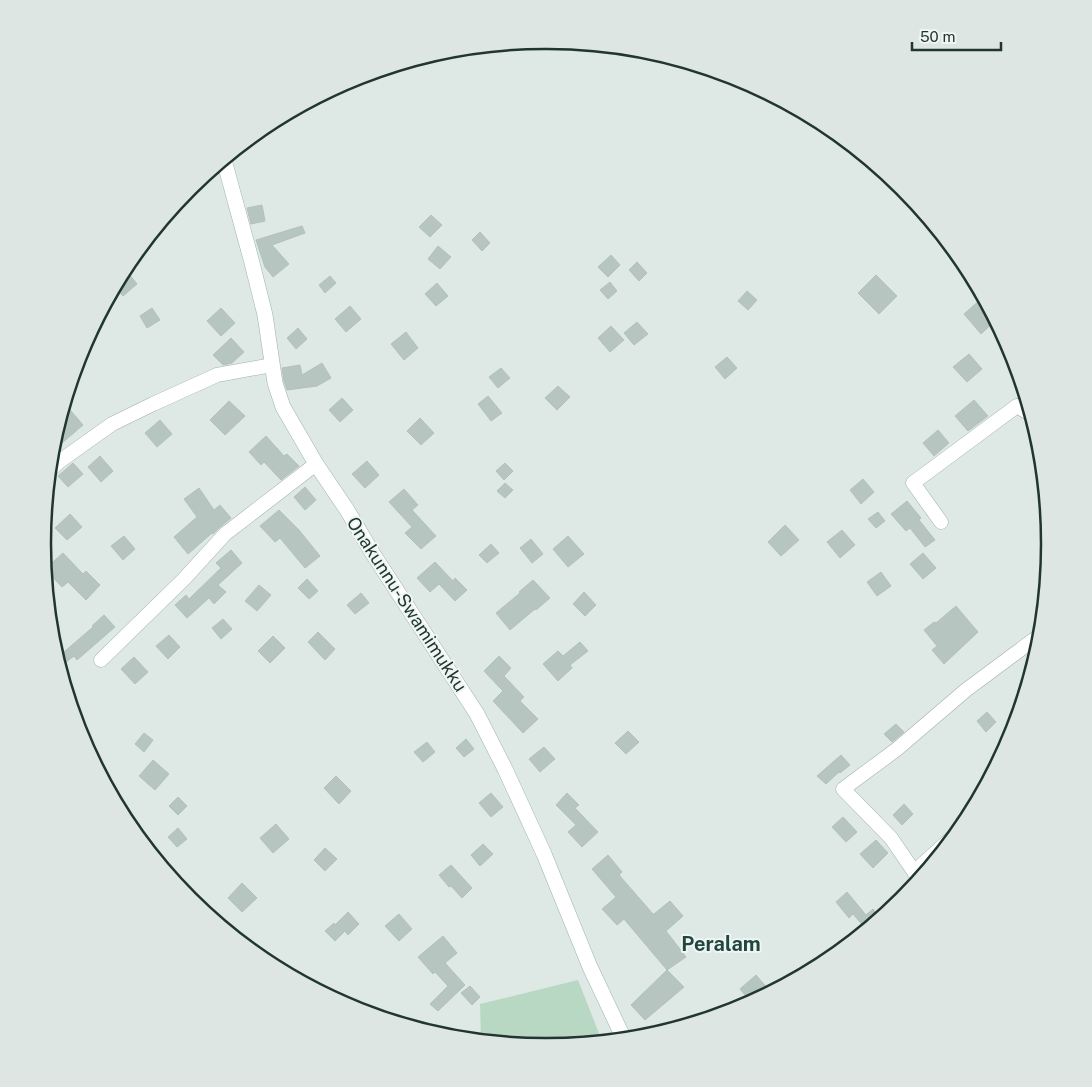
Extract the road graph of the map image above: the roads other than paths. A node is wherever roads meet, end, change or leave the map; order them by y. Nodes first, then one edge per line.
1 (226, 167) edge
2 (272, 365) junction
3 (1022, 409) edge
4 (58, 463) edge
5 (316, 464) junction
6 (942, 522) dead end
7 (1030, 643) edge
8 (101, 660) dead end
9 (914, 874) edge
10 (621, 1032) edge

1 - 2 street, Onakunnu-Swamimukku
2 - 4 street
2 - 5 street, Onakunnu-Swamimukku
3 - 6 street
5 - 8 street
5 - 10 street, Onakunnu-Swamimukku
7 - 9 street

